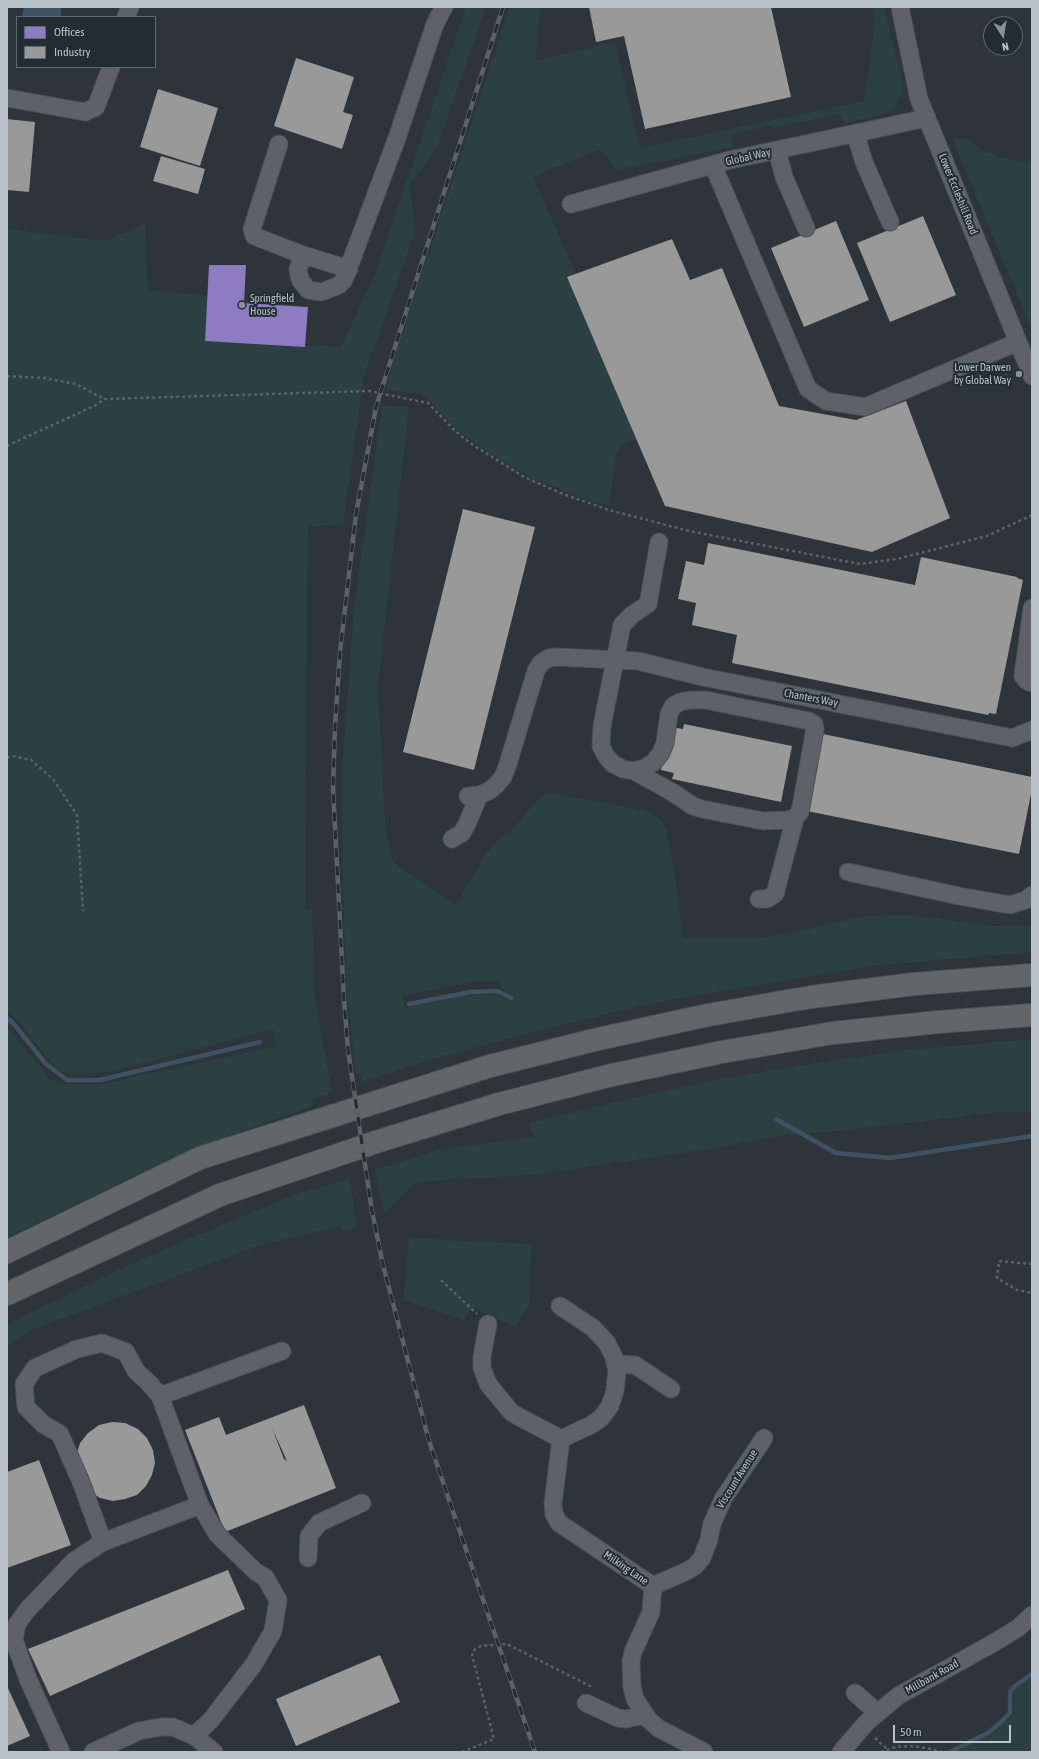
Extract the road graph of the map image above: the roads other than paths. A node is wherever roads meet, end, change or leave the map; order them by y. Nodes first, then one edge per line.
1 (444, 7) edge
2 (900, 7) edge
3 (111, 68) edge
4 (7, 98) edge
5 (927, 118) junction
6 (855, 133) junction
7 (279, 144) dead end
8 (778, 150) junction
9 (713, 165) junction
10 (571, 204) dead end
11 (890, 222) dead end
12 (806, 228) dead end
13 (303, 255) junction
14 (349, 269) junction
15 (1018, 342) junction
16 (1032, 376) edge
17 (659, 542) dead end
18 (1032, 608) edge
19 (614, 660) junction
20 (1032, 683) edge
21 (1032, 730) edge
22 (640, 769) junction
23 (795, 818) junction
24 (452, 839) dead end
25 (848, 872) dead end
26 (1032, 896) edge
27 (759, 899) dead end
28 (1032, 975) edge
29 (1032, 1015) edge
30 (7, 1252) edge
31 (7, 1294) edge
32 (560, 1306) dead end
33 (488, 1324) road end
34 (282, 1351) dead end
35 (616, 1364) junction
36 (671, 1389) dead end
37 (160, 1396) junction
38 (764, 1438) dead end
39 (561, 1439) junction
40 (362, 1503) dead end
41 (200, 1505) junction
42 (103, 1542) junction
43 (308, 1558) dead end
44 (653, 1586) junction
45 (1032, 1615) edge
46 (855, 1693) dead end
47 (586, 1704) dead end
48 (878, 1713) junction
49 (645, 1715) junction
50 (194, 1736) junction
51 (61, 1752) edge
52 (93, 1752) edge
53 (214, 1752) edge
54 (704, 1752) edge
55 (841, 1752) edge

1 - 14 street
2 - 5 street, Lower Eccleshill Road
3 - 4 street
5 - 6 street, Global Way
5 - 15 street, Lower Eccleshill Road
6 - 8 street, Global Way
6 - 11 street
7 - 13 street
8 - 9 street, Global Way
8 - 12 street
9 - 10 street, Global Way
9 - 15 street
13 - 14 street
13 - 14 street
15 - 16 street, Lower Eccleshill Road
17 - 19 street
18 - 20 street
19 - 21 street, Chanters Way
19 - 22 street
19 - 24 street, Chanters Way
22 - 23 street
22 - 23 street
23 - 27 street
25 - 26 street
28 - 30 highway
29 - 31 highway
32 - 35 street
33 - 39 street
34 - 37 street
35 - 36 street
35 - 39 street
37 - 41 street
37 - 42 street
38 - 44 street, Viscount Avenue
39 - 44 street, Milking Lane
40 - 43 street
41 - 42 street
41 - 50 street
42 - 51 street
44 - 49 street, Milking Lane
45 - 48 street, Millbank Road
46 - 48 street
47 - 49 street
48 - 55 street, Millbank Road
49 - 54 street, Milking Lane
50 - 52 street
50 - 53 street

